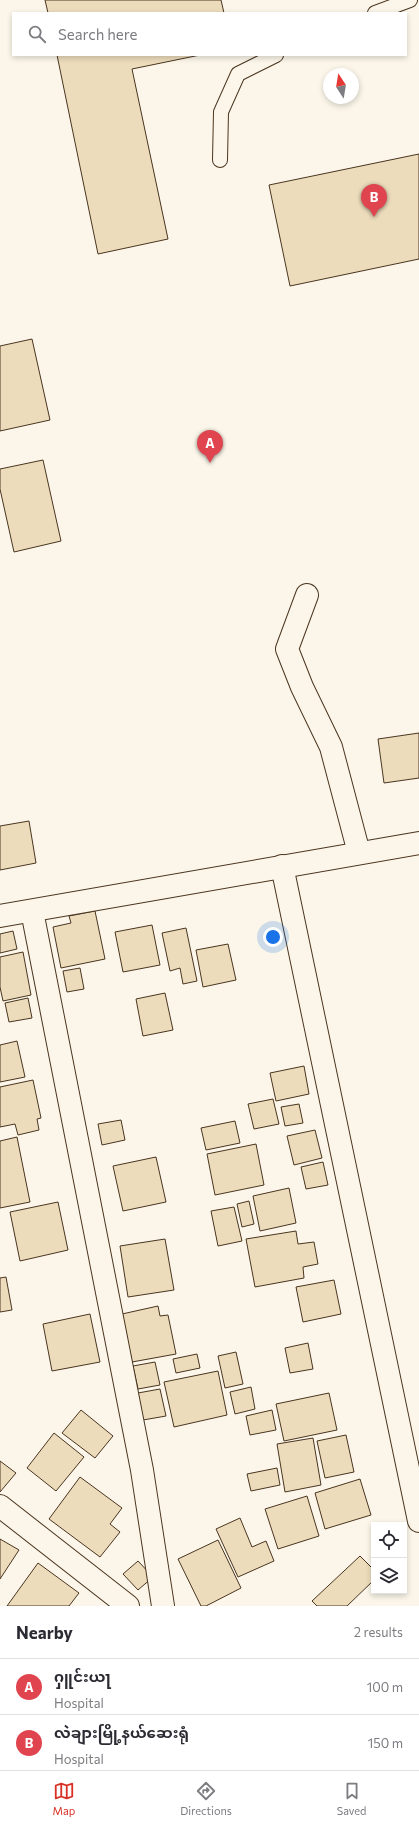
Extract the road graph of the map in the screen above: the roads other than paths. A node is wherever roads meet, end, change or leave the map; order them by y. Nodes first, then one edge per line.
1 (410, 0) edge
2 (377, 12) edge
3 (274, 56) edge
4 (220, 160) dead end
5 (307, 595) dead end
6 (419, 843) edge
7 (359, 853) junction
8 (282, 866) junction
9 (32, 911) junction
10 (0, 916) edge
11 (0, 1506) edge
12 (419, 1521) edge
13 (128, 1606) edge
14 (163, 1606) edge

1 - 2 lane
3 - 4 lane
5 - 7 street
6 - 7 street
7 - 8 street
8 - 9 street
8 - 12 street
9 - 10 street
9 - 14 street
11 - 13 street

